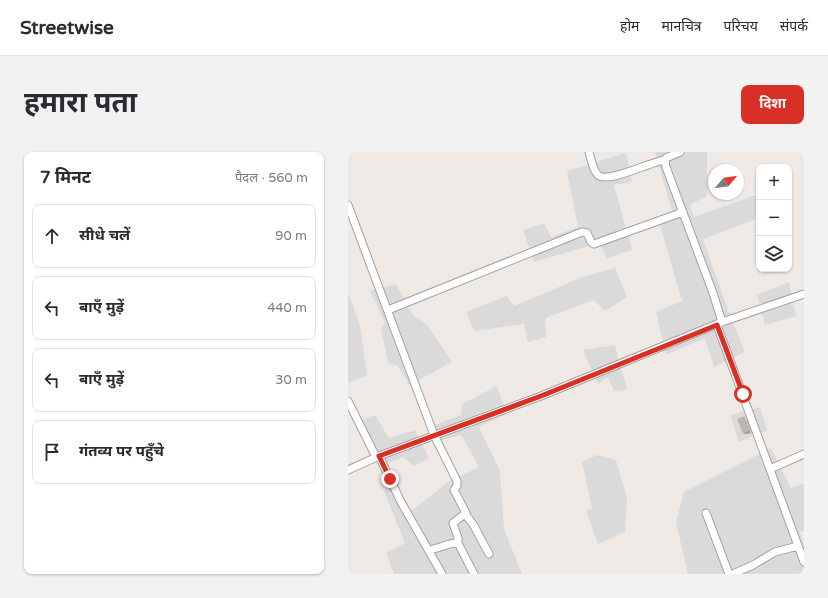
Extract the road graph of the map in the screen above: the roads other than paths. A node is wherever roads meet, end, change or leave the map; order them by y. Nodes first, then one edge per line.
1 (589, 152) edge
2 (680, 152) edge
3 (665, 160) junction
4 (349, 208) edge
5 (682, 212) junction
6 (804, 294) edge
7 (388, 310) junction
8 (719, 324) junction
9 (348, 401) edge
10 (434, 435) junction
11 (804, 454) edge
12 (378, 456) junction
13 (770, 469) junction
14 (348, 470) edge
15 (706, 513) dead end
16 (465, 514) junction
17 (458, 543) junction
18 (798, 546) junction
19 (429, 550) junction
20 (489, 554) dead end
21 (804, 562) edge
22 (442, 574) edge
23 (474, 574) edge
24 (729, 574) edge
25 (733, 574) edge

1 - 3 street
2 - 3 street
3 - 5 street
4 - 7 street
5 - 7 street
5 - 8 street
6 - 8 street
7 - 10 street
8 - 10 street
8 - 13 street
9 - 12 street
10 - 12 street
10 - 16 street
11 - 13 street
12 - 14 street
12 - 19 street
13 - 18 street
15 - 24 street
16 - 17 street
16 - 20 street
17 - 19 street
17 - 23 street
18 - 21 street
18 - 25 street
19 - 22 street

